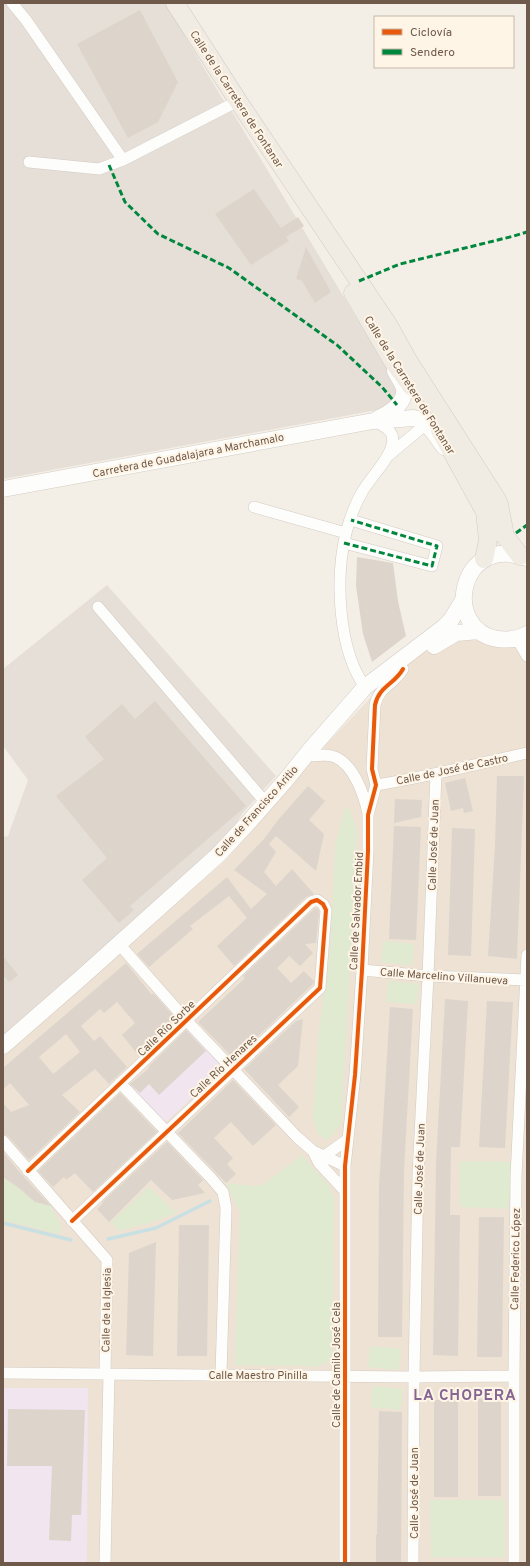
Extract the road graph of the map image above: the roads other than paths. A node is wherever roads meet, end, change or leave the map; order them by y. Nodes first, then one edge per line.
1 (12, 3) edge
2 (175, 3) edge
3 (238, 101) junction
4 (123, 160) junction
5 (29, 162) dead end
6 (300, 194) junction
7 (392, 360) junction
8 (373, 421) junction
9 (426, 424) junction
10 (386, 457) junction
11 (457, 462) junction
12 (3, 489) edge
13 (254, 507) dead end
14 (351, 520) junction
15 (345, 538) junction
16 (523, 557) edge
17 (484, 559) junction
18 (463, 600) junction
19 (98, 607) dead end
20 (480, 631) junction
21 (520, 637) edge
22 (527, 656) edge
23 (403, 668) junction
24 (365, 687) junction
25 (527, 753) edge
26 (313, 756) junction
27 (436, 774) junction
28 (286, 781) junction
29 (376, 785) junction
30 (266, 803) junction
31 (368, 815) junction
32 (317, 900) joint
33 (119, 944) junction
34 (527, 955) edge
35 (362, 970) junction
36 (428, 976) junction
37 (526, 980) junction
38 (186, 1020) junction
39 (3, 1046) edge
40 (233, 1070) junction
41 (120, 1083) junction
42 (167, 1132) junction
43 (348, 1139) junction
44 (3, 1141) edge
45 (313, 1151) junction
46 (323, 1156) junction
47 (345, 1166) junction
48 (28, 1171) junction
49 (345, 1191) junction
50 (72, 1221) junction
51 (3, 1372) edge
52 (107, 1374) junction
53 (222, 1374) junction
54 (345, 1375) junction
55 (514, 1376) junction
56 (414, 1377) junction
57 (105, 1563) edge
58 (345, 1563) edge
59 (413, 1563) edge
60 (514, 1563) edge

1 - 4 street
2 - 3 main road, Calle de la Carretera de Fontanar
3 - 4 street
3 - 6 main road, Calle de la Carretera de Fontanar
4 - 5 street
6 - 7 main road, Calle de la Carretera de Fontanar
6 - 16 main road, Calle de la Carretera de Fontanar
7 - 8 main road
7 - 11 main road, Calle de la Carretera de Fontanar
8 - 9 main road
8 - 10 street
8 - 12 main road, Carretera de Guadalajara a Marchamalo
9 - 10 street
9 - 11 main road
10 - 14 street
11 - 17 main road, Calle de la Carretera de Fontanar
13 - 15 street
14 - 15 street
14 - 15 street
15 - 24 street
16 - 17 main road
17 - 18 main road
18 - 20 main road
18 - 24 main road, Calle de Francisco Aritio
19 - 30 street
20 - 21 main road
20 - 23 main road
21 - 22 street
23 - 26 main road
23 - 29 street, Calle de Salvador Embid
24 - 28 main road, Calle de Francisco Aritio
25 - 27 street, Calle de José de Castro
26 - 28 main road
26 - 31 street
27 - 29 street, Calle de José de Castro
27 - 36 street, Calle José de Juan
28 - 30 main road, Calle de Francisco Aritio
29 - 31 street, Calle de Salvador Embid
30 - 33 main road, Calle de Francisco Aritio
31 - 35 street, Calle de Salvador Embid
32 - 38 street, Calle Río Sorbe
32 - 40 street, Calle Río Henares
33 - 38 street
33 - 39 main road, Calle de Francisco Aritio
34 - 37 street, Calle Federico López
35 - 36 street, Calle Marcelino Villanueva
35 - 43 street, Calle de Salvador Embid
36 - 37 street, Calle Marcelino Villanueva
36 - 56 street, Calle José de Juan
37 - 55 street, Calle Federico López
38 - 40 street
38 - 41 street, Calle Río Sorbe
40 - 42 street, Calle Río Henares
40 - 45 street
41 - 42 street
41 - 48 street, Calle Río Sorbe
42 - 50 street, Calle Río Henares
42 - 53 street
43 - 46 street
43 - 47 street, Calle de Salvador Embid
44 - 48 street, Calle de la Iglesia
45 - 46 street
45 - 49 street
46 - 47 street
47 - 49 street, Calle de Camilo José Cela
48 - 50 street, Calle de la Iglesia
49 - 54 street, Calle de Camilo José Cela
50 - 52 street, Calle de la Iglesia
51 - 52 street, Calle Maestro Pinilla
52 - 53 street, Calle Maestro Pinilla
52 - 57 street, Calle de la Iglesia
53 - 54 street, Calle Maestro Pinilla
54 - 56 street, Calle Maestro Pinilla
54 - 58 street, Calle de Camilo José Cela
55 - 56 street, Calle Maestro Pinilla
55 - 60 street, Calle Federico López
56 - 59 street, Calle José de Juan

